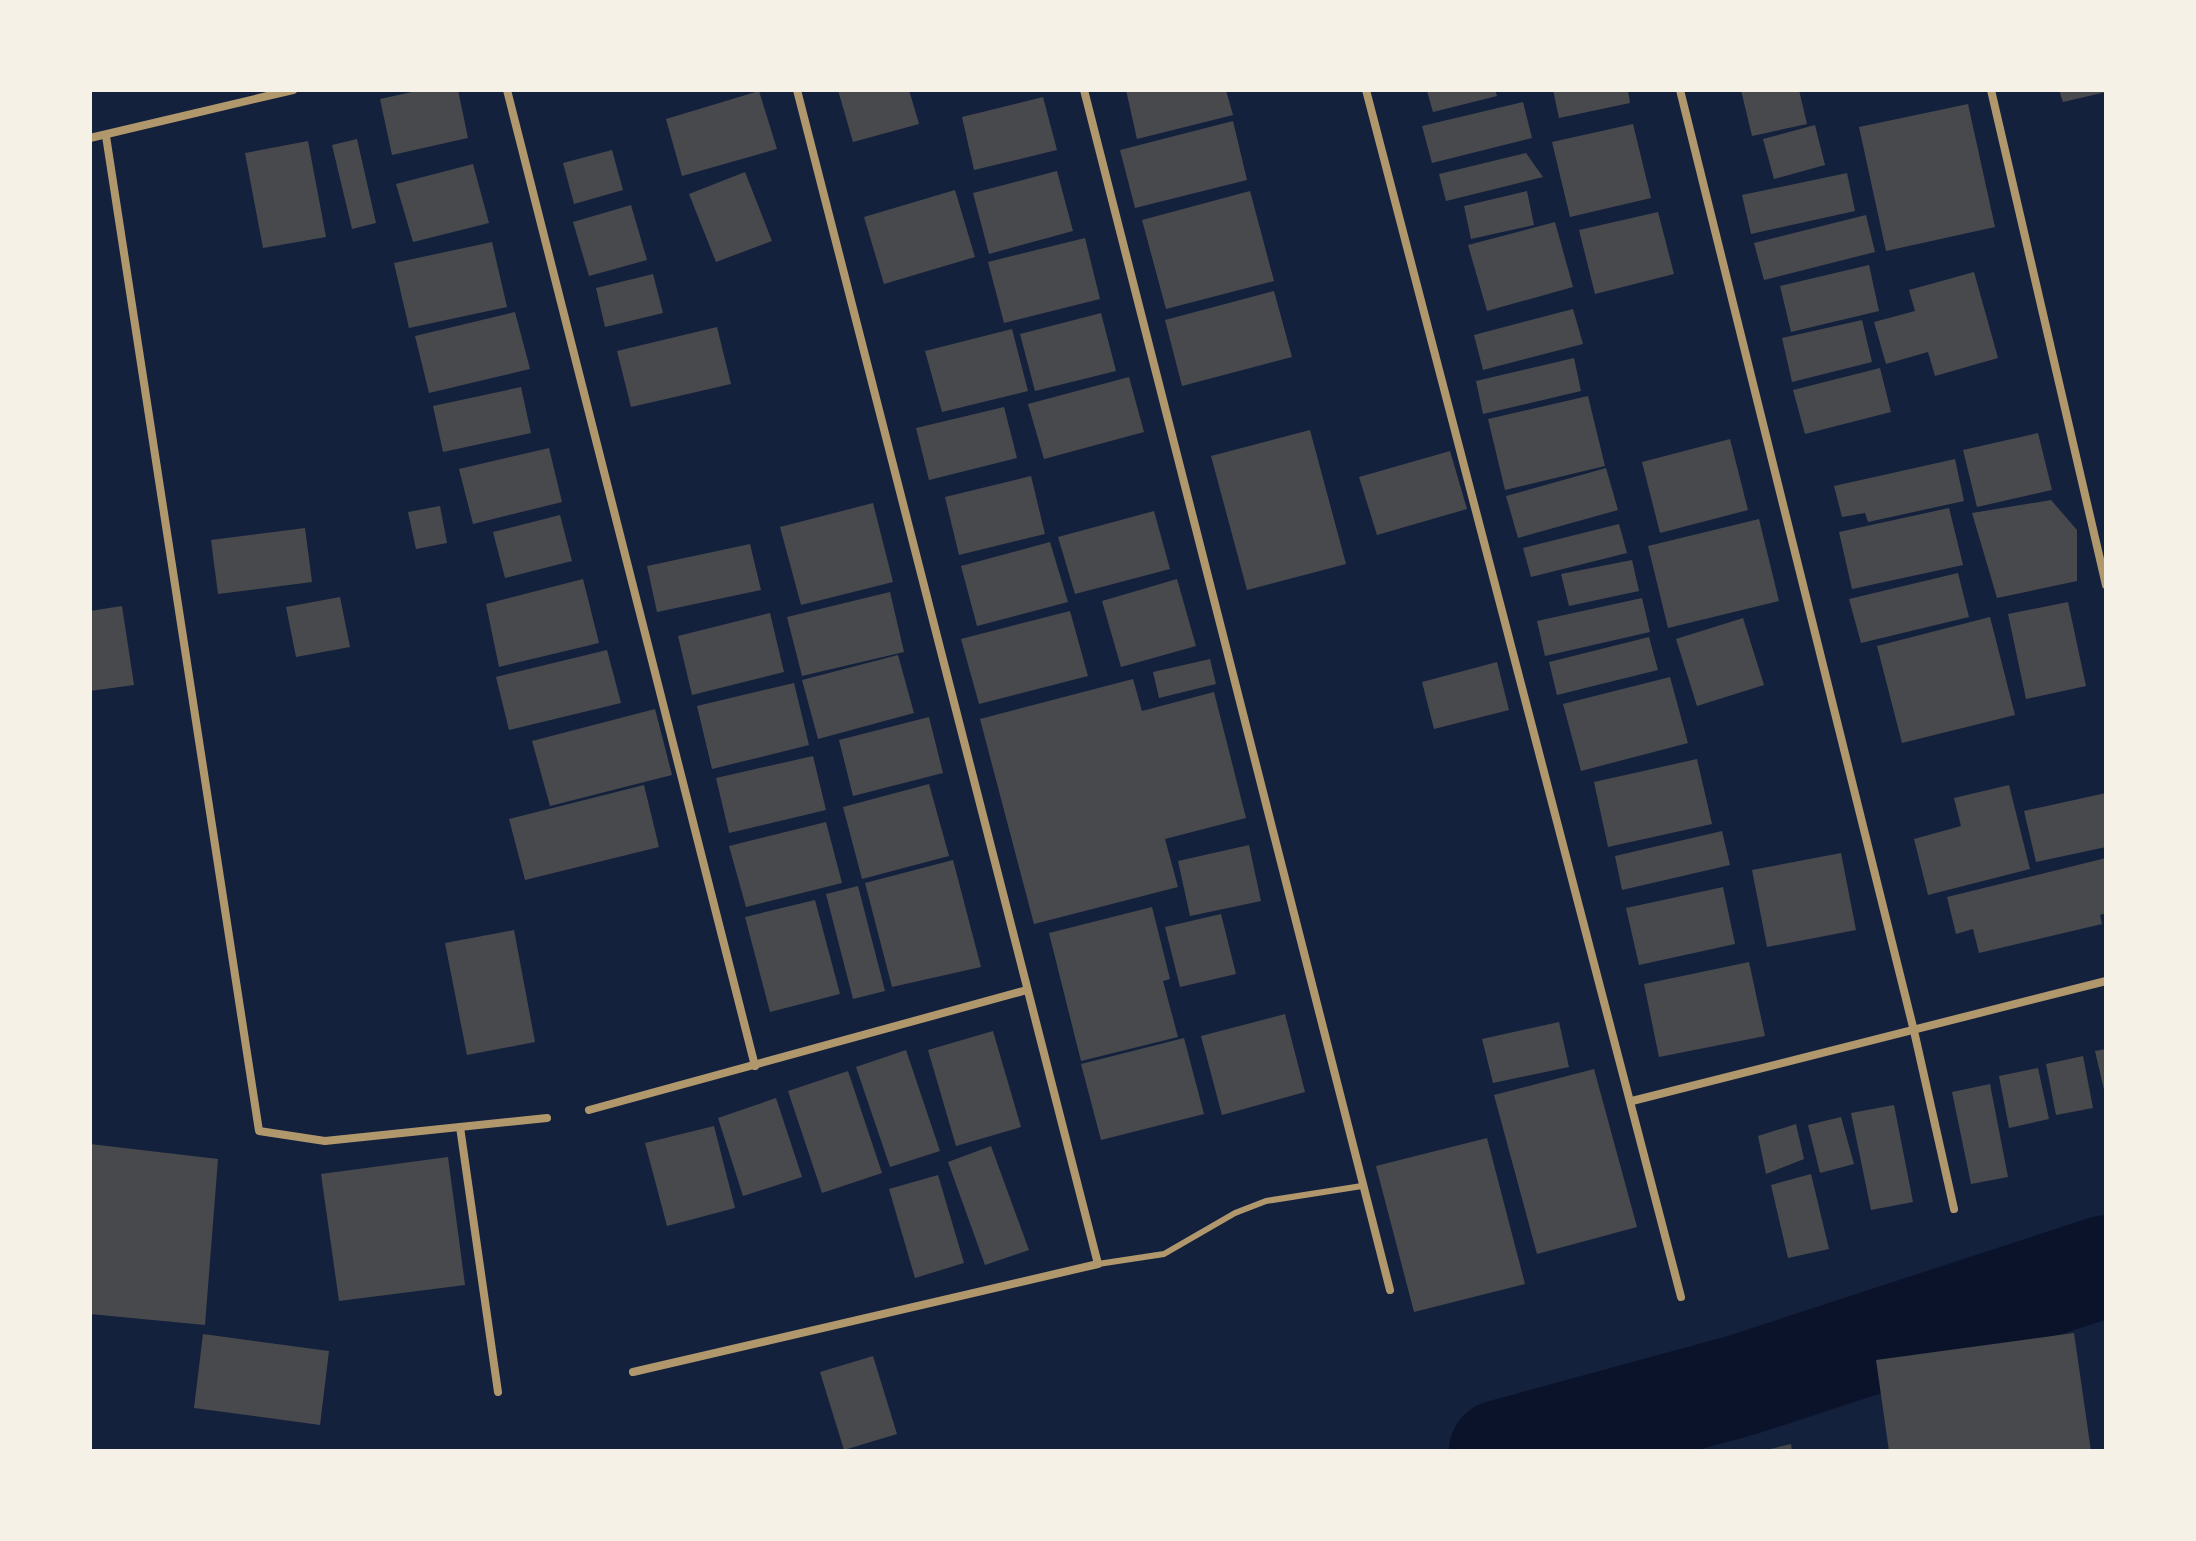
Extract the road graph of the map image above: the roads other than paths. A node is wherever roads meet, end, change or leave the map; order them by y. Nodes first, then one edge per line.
1 (293, 90) edge
2 (507, 90) edge
3 (797, 90) edge
4 (1084, 90) edge
5 (1366, 90) edge
6 (1680, 90) edge
7 (1991, 90) edge
8 (106, 136) junction
9 (90, 138) edge
10 (2106, 585) edge
11 (2106, 981) edge
12 (1027, 990) junction
13 (1914, 1031) junction
14 (755, 1066) junction
15 (1632, 1101) junction
16 (589, 1110) dead end
17 (547, 1118) dead end
18 (460, 1127) junction
19 (1362, 1186) junction
20 (1954, 1209) dead end
21 (1098, 1264) junction
22 (1390, 1290) dead end
23 (1681, 1297) dead end
24 (633, 1372) dead end
25 (498, 1392) dead end

1 - 8 street
2 - 14 street
3 - 12 street
4 - 19 street
5 - 15 street
6 - 13 street
7 - 10 street
8 - 9 street
8 - 18 street
11 - 13 street
12 - 14 street
12 - 21 street
13 - 15 street
13 - 20 street
14 - 16 street
15 - 23 street
17 - 18 street
18 - 25 street
19 - 21 lane
19 - 22 street
21 - 24 street

